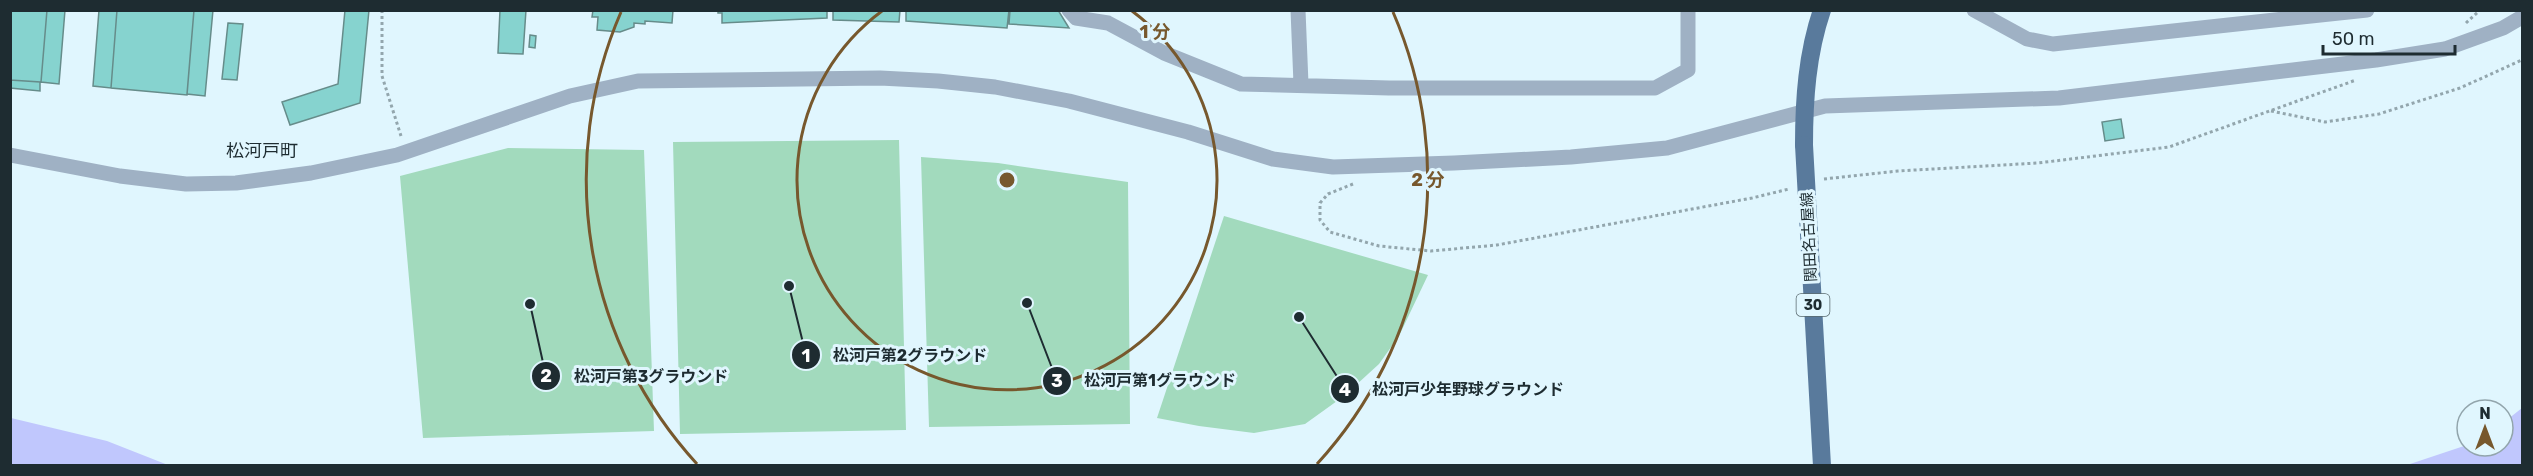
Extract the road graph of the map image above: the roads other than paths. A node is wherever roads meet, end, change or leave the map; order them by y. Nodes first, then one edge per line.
1 (1069, 10) edge
2 (1298, 10) edge
3 (1688, 10) edge
4 (1822, 10) edge
5 (1974, 10) edge
6 (2367, 10) edge
7 (2307, 14) edge
8 (2523, 17) edge
9 (1302, 84) junction
10 (1804, 110) junction
11 (10, 155) edge
12 (1822, 465) edge

1 - 9 street
2 - 9 street
3 - 9 street
4 - 10 main road, 関田名古屋線 / 30
5 - 7 street
6 - 7 street
8 - 10 street
10 - 11 street
10 - 12 main road, 関田名古屋線 / 30, bridge

